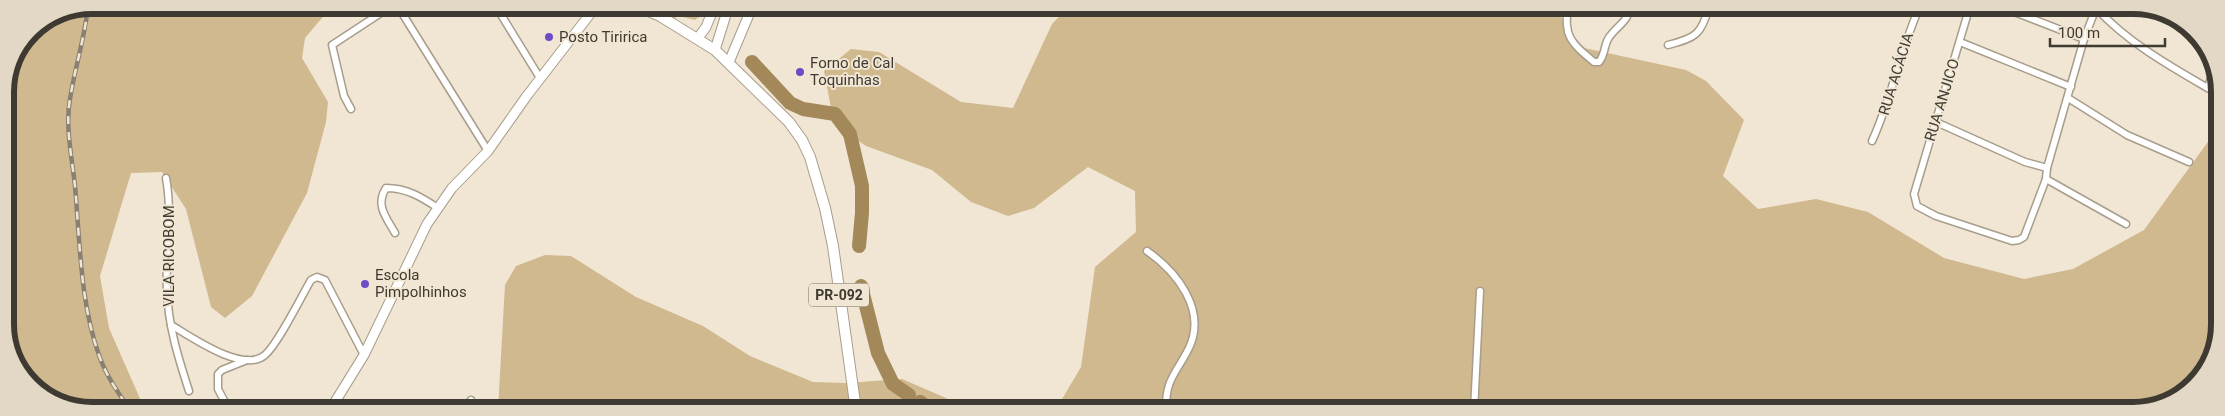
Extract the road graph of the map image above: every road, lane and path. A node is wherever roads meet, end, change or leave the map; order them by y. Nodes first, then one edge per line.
1 (379, 14) edge
2 (403, 14) edge
3 (501, 14) edge
4 (590, 14) edge
5 (655, 14) edge
6 (711, 14) edge
7 (726, 14) edge
8 (749, 14) edge
9 (1567, 14) edge
10 (1628, 14) edge
11 (1706, 14) edge
12 (1917, 14) edge
13 (1968, 14) edge
14 (2020, 14) edge
15 (2093, 14) edge
16 (2102, 14) edge
17 (698, 38) junction
18 (2084, 39) junction
19 (1960, 42) junction
20 (1668, 45) dead end
21 (715, 50) junction
22 (729, 62) junction
23 (540, 78) junction
24 (2210, 80) edge
25 (2071, 87) junction
26 (2208, 88) junction
27 (2211, 90) edge
28 (2068, 98) junction
29 (351, 109) dead end
30 (1936, 122) junction
31 (1872, 141) dead end
32 (488, 151) junction
33 (2189, 162) dead end
34 (2047, 168) junction
35 (166, 178) dead end
36 (2046, 179) junction
37 (438, 208) junction
38 (2126, 224) dead end
39 (395, 233) dead end
40 (1148, 251) dead end
41 (1480, 291) dead end
42 (170, 325) junction
43 (364, 356) junction
44 (247, 360) junction
45 (189, 391) dead end
46 (225, 402) edge
47 (335, 402) edge
48 (855, 402) edge
49 (1166, 402) edge
50 (1474, 402) edge

1 - 29 street
2 - 32 street
3 - 23 street
4 - 23 street
5 - 17 main road, PR-092
6 - 17 street
7 - 21 street
8 - 22 street
9 - 10 street
11 - 20 street
12 - 31 street, RUA ACÁCIA
13 - 19 street, RUA ANJICO
14 - 18 street
15 - 18 street
16 - 26 street
17 - 21 main road, PR-092
18 - 25 street
19 - 25 street
19 - 30 street, RUA ANJICO
21 - 22 main road, PR-092
22 - 48 main road, PR-092
23 - 32 street
24 - 26 street
25 - 28 street
26 - 27 street
28 - 33 street
28 - 34 street
30 - 34 street
30 - 36 street, RUA ANJICO
32 - 37 street
34 - 36 street
35 - 42 street, VILA RICOBOM
36 - 38 street
37 - 39 street
37 - 43 street
40 - 49 street
41 - 50 street
42 - 44 street
42 - 45 street, VILA RICOBOM
43 - 44 street
43 - 47 street
44 - 46 street

